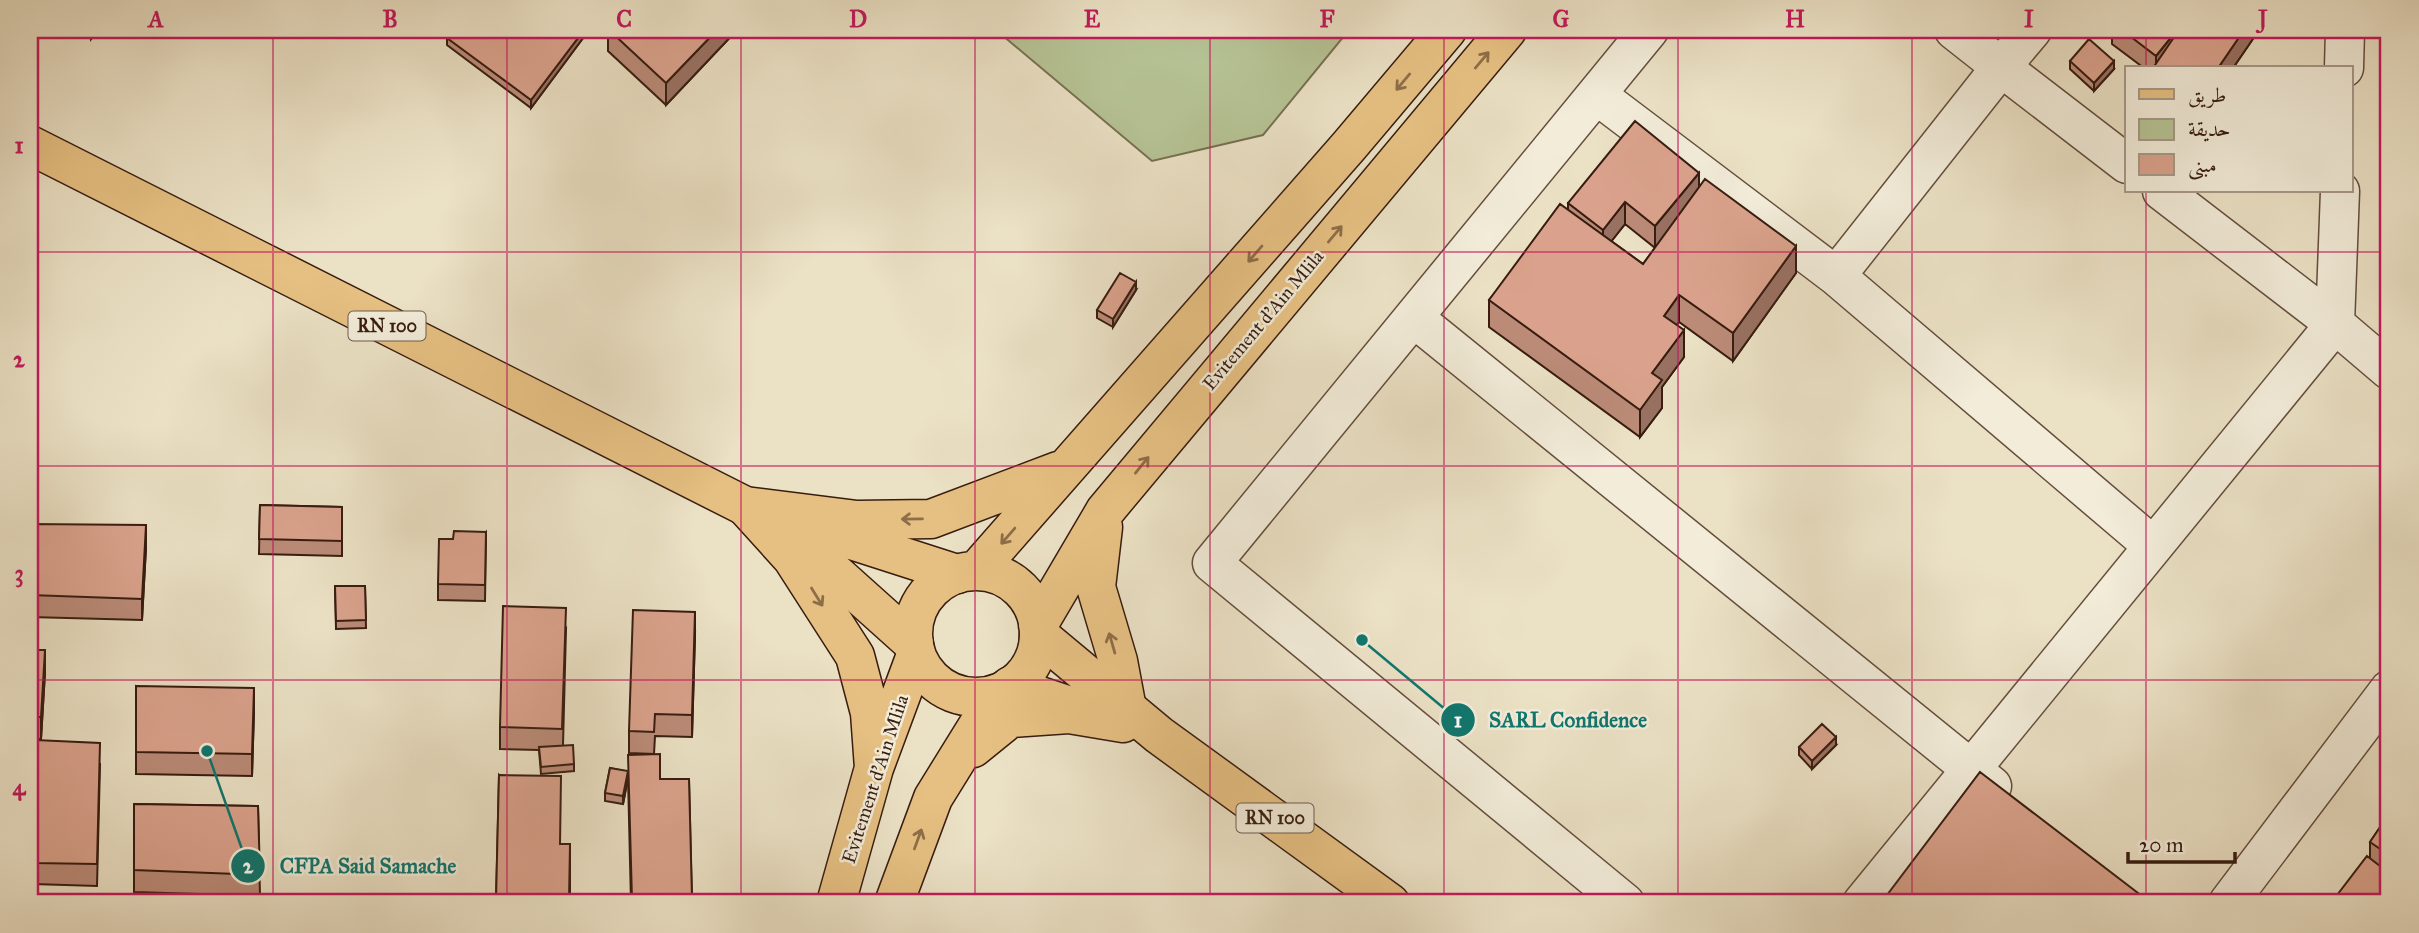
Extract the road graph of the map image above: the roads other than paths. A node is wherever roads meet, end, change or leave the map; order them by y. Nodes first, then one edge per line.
1 (1447, 30) edge
2 (1507, 30) edge
3 (1649, 30) edge
4 (1954, 30) edge
5 (2032, 30) edge
6 (2345, 30) edge
7 (2344, 66) edge
8 (2001, 67) junction
9 (1598, 96) junction
10 (30, 145) edge
11 (2125, 162) edge
12 (2163, 192) edge
13 (2340, 192) edge
14 (1836, 275) junction
15 (1414, 318) junction
16 (2335, 324) junction
17 (2389, 370) edge
18 (1069, 466) junction
19 (744, 506) junction
20 (1105, 511) junction
21 (2153, 546) junction
22 (966, 573) junction
23 (1038, 630) junction
24 (915, 650) junction
25 (1004, 689) junction
26 (2389, 690) edge
27 (1125, 716) junction
28 (874, 768) junction
29 (1972, 771) junction
30 (933, 798) junction
31 (2015, 804) edge
32 (836, 903) edge
33 (894, 903) edge
34 (1390, 903) edge
35 (1625, 903) edge
36 (1862, 903) edge
37 (2228, 903) edge

1 -> 18 main road
20 -> 2 main road, Evitement d'Ain Mlila
3 - 9 street
4 - 8 street
5 - 8 street
6 - 7 street
8 - 11 street
8 - 14 street
9 - 14 street
9 - 15 street
10 - 19 main road, RN 100
12 - 16 street
13 - 16 street
14 - 21 street
15 - 29 street
15 - 35 street
16 - 17 street
16 - 21 street
18 -> 19 main road
18 -> 22 main road
19 - 22 main road, RN 100
19 - 24 main road, RN 100
19 -> 28 main road
20 - 23 main road, Evitement d'Ain Mlila
27 -> 20 main road
21 - 29 street
22 - 23 main road
22 - 24 main road
23 - 25 main road
23 - 27 main road, RN 100
24 - 25 main road
24 - 28 main road, Evitement d'Ain Mlila
25 - 27 main road, RN 100
25 - 30 main road
26 - 37 street
27 - 30 main road
27 - 34 main road, RN 100
28 - 32 main road, Evitement d'Ain Mlila
29 - 31 street
29 - 36 street
33 -> 30 main road

